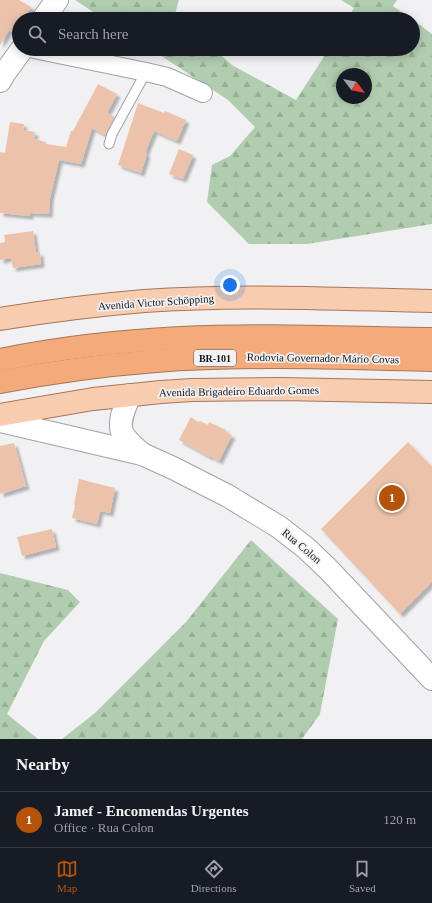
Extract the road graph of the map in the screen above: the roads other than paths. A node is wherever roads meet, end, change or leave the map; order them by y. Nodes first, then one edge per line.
1 (57, 0) edge
2 (48, 12) edge
3 (17, 56) edge
4 (68, 56) edge
5 (146, 72) junction
6 (0, 81) edge
7 (203, 93) dead end
8 (109, 144) dead end
9 (432, 301) edge
10 (0, 319) edge
11 (432, 339) edge
12 (0, 360) edge
13 (432, 360) edge
14 (0, 382) edge
15 (432, 392) edge
16 (130, 395) junction
17 (0, 415) edge
18 (0, 421) edge
19 (142, 454) junction
20 (432, 679) edge

1 - 2 street
3 - 6 street
4 - 5 street
5 - 7 street
5 - 8 lane
9 - 10 main road, Avenida Victor Schöpping
11 - 12 highway, Rodovia Governador Mário Covas / BR-101
13 - 14 highway, Rodovia Governador Mário Covas / BR-101
15 - 16 main road, Avenida Brigadeiro Eduardo Gomes
16 - 17 main road, Avenida Brigadeiro Eduardo Gomes
16 - 19 street, Rua Colon
18 - 19 street, Rua Colon
19 - 20 street, Rua Colon

